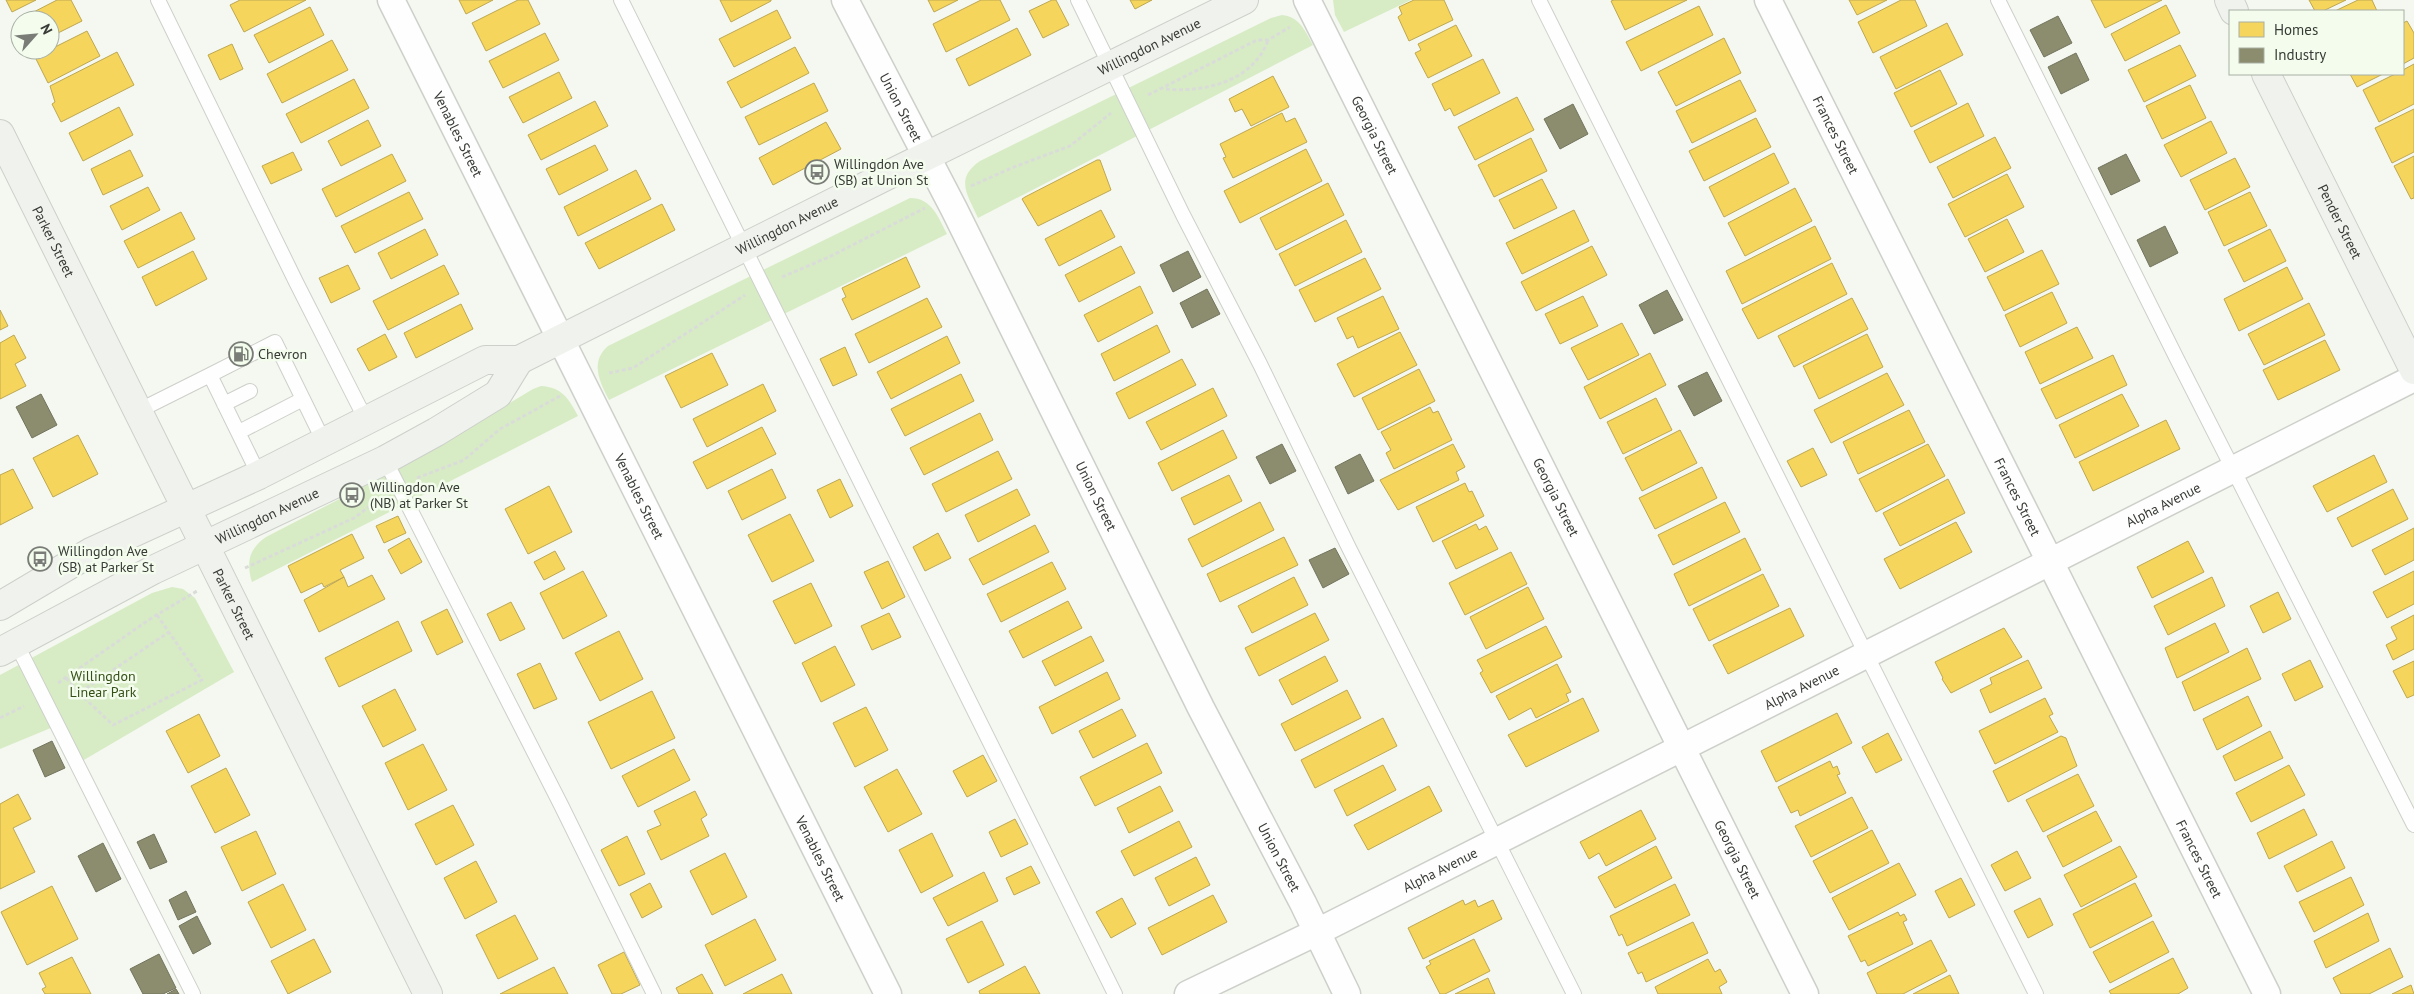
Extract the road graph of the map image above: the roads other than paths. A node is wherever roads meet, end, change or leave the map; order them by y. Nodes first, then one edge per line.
1 (158, 0) edge
2 (391, 0) edge
3 (621, 0) edge
4 (845, 0) edge
5 (1078, 0) edge
6 (1244, 0) edge
7 (1307, 0) edge
8 (1539, 0) edge
9 (1768, 0) edge
10 (1998, 0) edge
11 (1110, 64) junction
12 (2266, 75) edge
13 (0, 134) edge
14 (926, 156) junction
15 (744, 246) junction
16 (559, 338) junction
17 (518, 360) junction
18 (2414, 370) edge
19 (210, 375) junction
20 (2414, 378) edge
21 (250, 391) dead end
22 (303, 399) junction
23 (224, 404) junction
24 (138, 411) junction
25 (366, 420) junction
26 (239, 432) junction
27 (324, 442) junction
28 (385, 460) junction
29 (2234, 469) junction
30 (259, 475) junction
31 (187, 508) junction
32 (206, 546) junction
33 (2050, 562) junction
34 (0, 606) edge
35 (8, 647) edge
36 (1866, 655) junction
37 (1682, 748) junction
38 (2414, 825) edge
39 (1497, 841) junction
40 (1317, 932) junction
41 (193, 994) edge
42 (428, 994) edge
43 (654, 994) edge
44 (888, 994) edge
45 (1115, 994) edge
46 (1188, 994) edge
47 (1347, 994) edge
48 (1574, 994) edge
49 (1806, 994) edge
50 (2036, 994) edge
51 (2266, 994) edge

1 - 25 lane
2 - 16 street, Venables Street
3 - 15 lane
4 - 14 street, Union Street
5 - 11 lane
6 - 11 main road, Willingdon Avenue
7 - 37 street, Georgia Street
8 - 36 lane
9 - 33 street, Frances Street
10 - 29 lane
11 - 14 main road, Willingdon Avenue
11 - 39 lane
12 - 18 main road, Pender Street
13 - 24 main road, Parker Street
14 - 15 main road, Willingdon Avenue
14 - 40 street, Union Street
15 - 16 main road, Willingdon Avenue
15 - 45 lane
16 - 17 main road, Willingdon Avenue
16 - 44 street, Venables Street
17 - 25 main road, Willingdon Avenue
17 - 28 main road, Willingdon Avenue
19 - 22 lane
19 - 23 lane
19 - 24 lane
20 - 29 street, Alpha Avenue
21 - 23 lane
22 - 26 lane
22 - 27 lane
23 - 26 lane
24 - 31 main road, Parker Street
25 - 27 main road, Willingdon Avenue
26 - 30 lane
27 - 30 main road, Willingdon Avenue
28 - 32 main road, Willingdon Avenue
28 - 43 lane
29 - 33 street, Alpha Avenue
29 - 38 lane
30 - 31 main road, Willingdon Avenue
31 - 32 main road, Parker Street
31 - 34 main road, Willingdon Avenue
32 - 35 main road, Willingdon Avenue
32 - 42 main road, Parker Street
33 - 36 street, Alpha Avenue
33 - 51 street, Frances Street
35 - 41 lane
36 - 37 street, Alpha Avenue
36 - 50 lane
37 - 39 street, Alpha Avenue
37 - 49 street, Georgia Street
39 - 40 street, Alpha Avenue
39 - 48 lane
40 - 46 street, Alpha Avenue
40 - 47 street, Union Street

